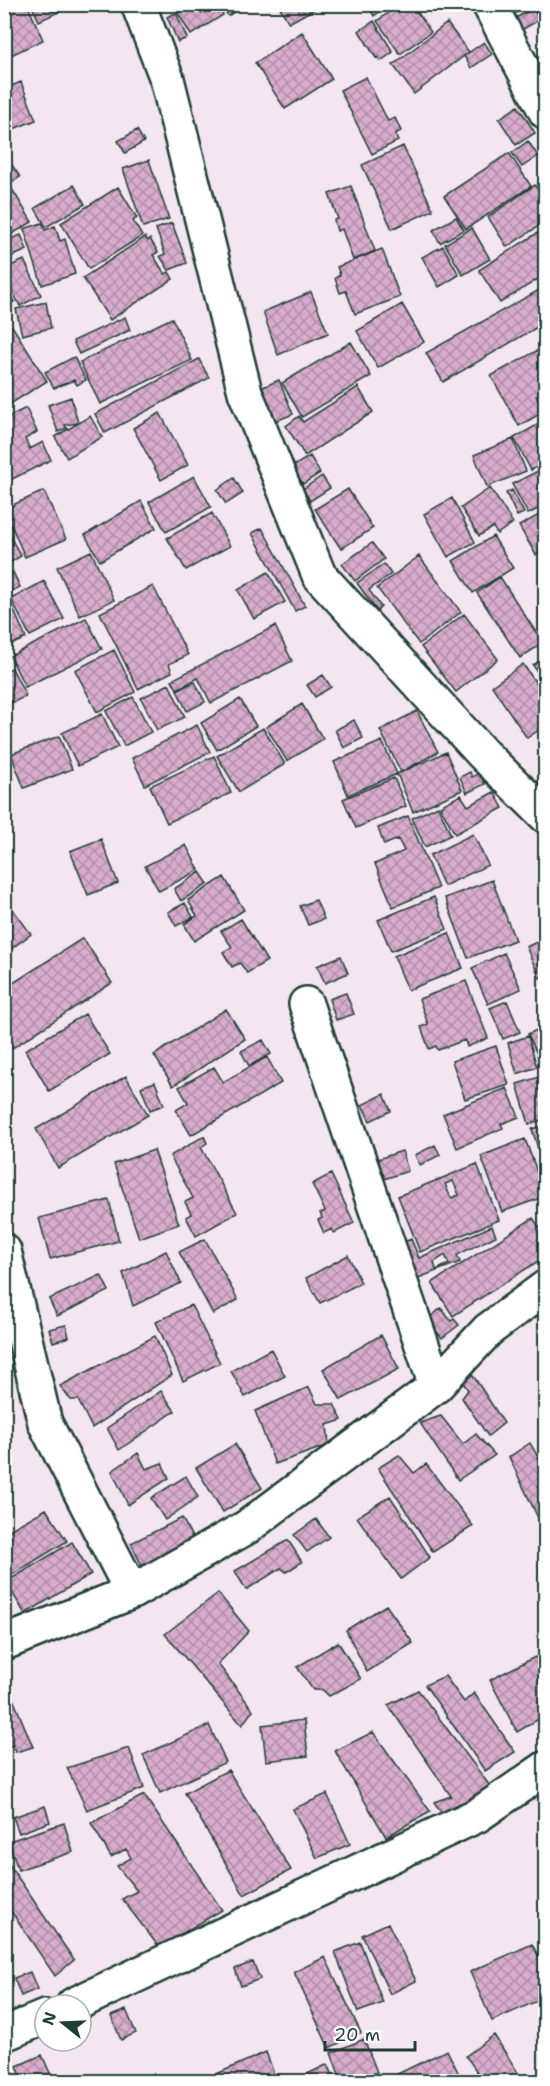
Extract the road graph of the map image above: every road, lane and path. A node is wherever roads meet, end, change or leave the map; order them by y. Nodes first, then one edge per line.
1 (138, 4) edge
2 (489, 4) edge
3 (546, 112) edge
4 (546, 816) edge
5 (306, 1004) dead end
6 (4, 1251) edge
7 (546, 1287) edge
8 (436, 1386) junction
9 (132, 1592) junction
10 (4, 1643) edge
11 (546, 1768) edge
12 (93, 1996) edge
13 (33, 2022) edge
14 (4, 2034) edge

1 - 4 street
2 - 3 street
5 - 8 street
6 - 9 street
7 - 8 street
8 - 9 street
9 - 10 street
11 - 12 street
13 - 14 street

